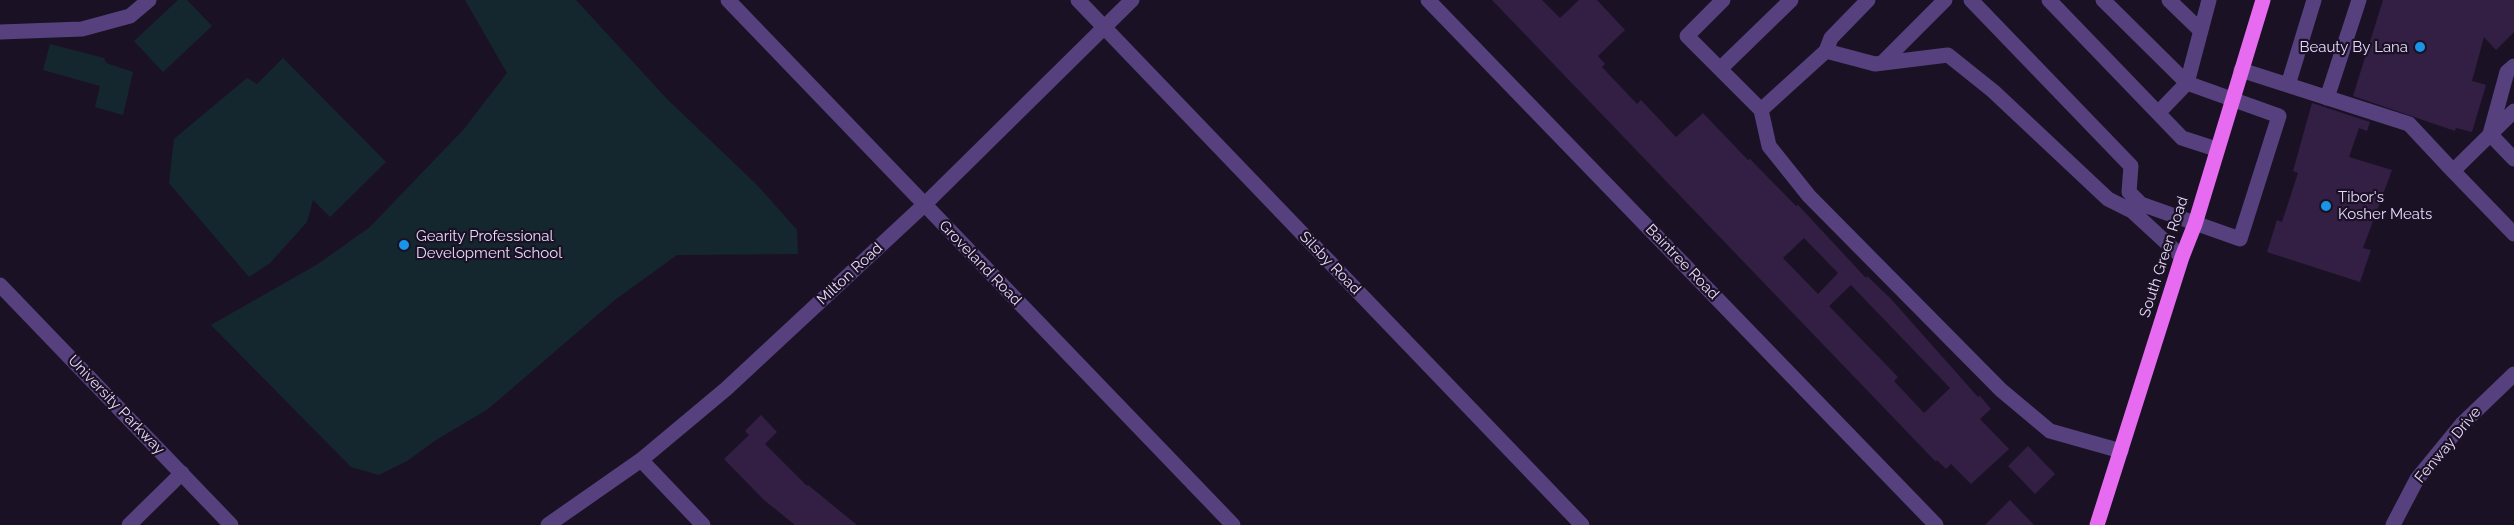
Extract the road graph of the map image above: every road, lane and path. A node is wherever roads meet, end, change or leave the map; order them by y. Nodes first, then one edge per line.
1 (149, 0) edge
2 (728, 0) edge
3 (1078, 0) edge
4 (1132, 0) edge
5 (1428, 0) edge
6 (1723, 0) edge
7 (1791, 0) edge
8 (1868, 0) edge
9 (1945, 0) edge
10 (1971, 0) edge
11 (2049, 0) edge
12 (2103, 0) edge
13 (2169, 0) edge
14 (2209, 0) edge
15 (2263, 0) edge
16 (2314, 0) edge
17 (2359, 0) edge
18 (1105, 28) junction
19 (2200, 31) junction
20 (0, 32) edge
21 (1826, 51) junction
22 (1882, 63) junction
23 (2514, 66) edge
24 (1720, 68) junction
25 (2241, 70) junction
26 (2187, 83) junction
27 (2288, 85) junction
28 (2232, 98) junction
29 (2327, 98) junction
30 (1761, 110) junction
31 (2514, 111) edge
32 (2158, 113) junction
33 (2490, 134) junction
34 (2216, 149) junction
35 (2514, 159) edge
36 (2453, 171) junction
37 (924, 205) junction
38 (2195, 224) junction
39 (2514, 234) edge
40 (2182, 257) junction
41 (2, 292) edge
42 (2514, 374) edge
43 (2121, 451) junction
44 (641, 460) junction
45 (182, 473) junction
46 (129, 525) edge
47 (231, 525) edge
48 (548, 525) edge
49 (703, 525) edge
50 (1233, 525) edge
51 (1582, 525) edge
52 (1936, 525) edge
53 (2097, 525) edge
54 (2393, 525) edge

1 - 20 street
2 - 37 street, Groveland Road
3 - 18 street, Silsby Road
4 - 18 street, Milton Road
5 - 52 street, Baintree Road
6 - 24 street
7 - 24 street
8 - 21 street
9 - 22 street
10 - 38 street
11 - 32 street
12 - 26 street
13 - 19 street
14 - 19 street
15 - 25 main road, South Green Road
16 - 27 street
17 - 29 street
18 - 37 street, Milton Road
18 - 51 street, Silsby Road
19 - 26 street
21 - 22 street
21 - 30 street
22 - 40 street
23 - 33 street
24 - 30 street
25 - 27 street
25 - 28 main road, South Green Road
26 - 28 street
26 - 32 street
27 - 29 street
28 - 34 main road, South Green Road
28 - 38 street
29 - 36 street
30 - 43 street
31 - 33 street
32 - 34 street
33 - 35 street
33 - 36 street
34 - 38 main road, South Green Road
36 - 39 street
37 - 44 street, Milton Road
37 - 50 street, Groveland Road
38 - 40 main road, South Green Road
40 - 43 main road, South Green Road
41 - 45 street, University Parkway
42 - 54 street, Fenway Drive
43 - 53 main road, South Green Road
44 - 48 street, Milton Road
44 - 49 street
45 - 46 street
45 - 47 street, University Parkway

